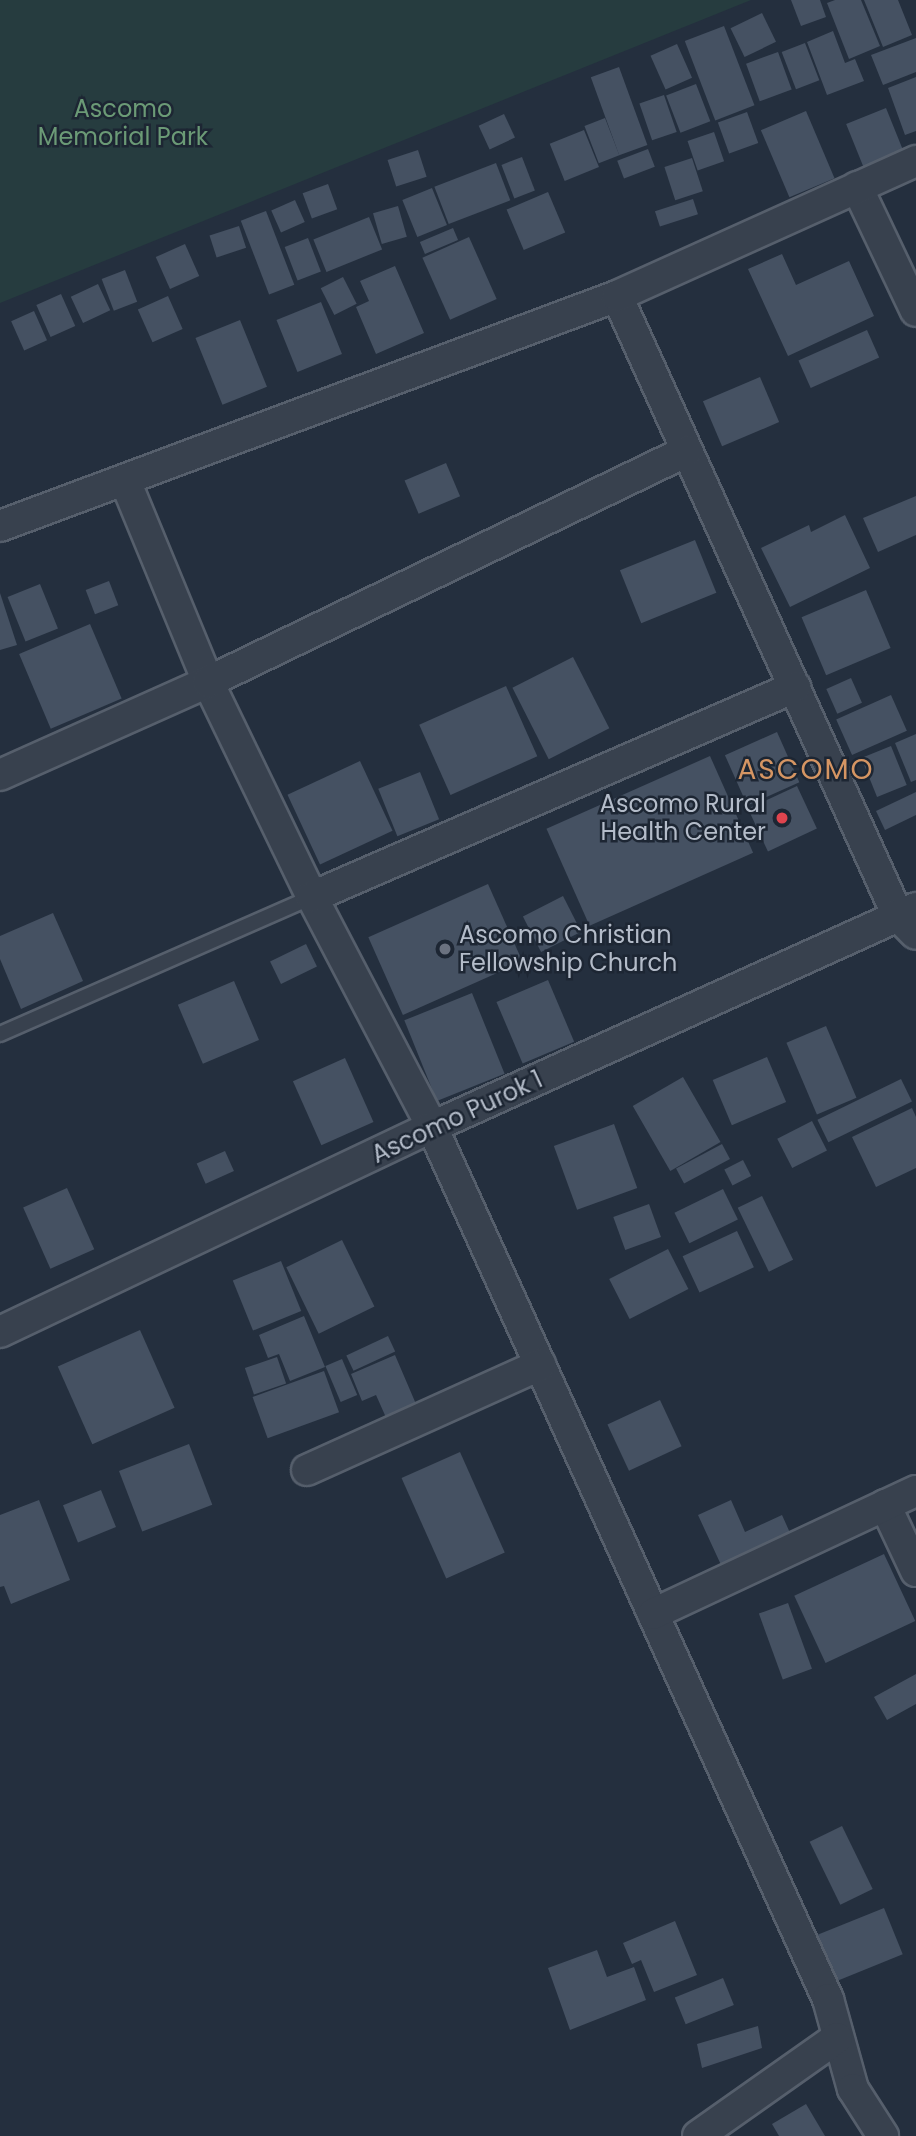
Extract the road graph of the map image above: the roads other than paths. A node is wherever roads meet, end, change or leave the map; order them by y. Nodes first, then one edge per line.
1 (916, 161) edge
2 (857, 187) junction
3 (617, 296) junction
4 (916, 311) edge
5 (687, 451) junction
6 (126, 483) junction
7 (0, 526) edge
8 (208, 682) junction
9 (794, 687) junction
10 (0, 775) edge
11 (312, 897) junction
12 (910, 919) edge
13 (0, 1034) edge
14 (432, 1128) junction
15 (0, 1332) edge
16 (540, 1366) junction
17 (307, 1470) dead end
18 (916, 1491) edge
19 (885, 1505) junction
20 (916, 1570) edge
21 (653, 1614) junction
22 (837, 2038) junction
23 (698, 2136) edge
24 (883, 2136) edge

1 - 2 street
2 - 3 street
2 - 4 street
3 - 5 street
3 - 6 street
5 - 8 street
5 - 9 street
6 - 7 street
6 - 8 street
8 - 10 street
8 - 11 street
9 - 11 street
9 - 12 street
11 - 13 lane
11 - 14 street
12 - 14 street, Ascomo Purok 1
14 - 15 street, Ascomo Purok 1
14 - 16 street
16 - 17 street
16 - 21 street
18 - 19 street
19 - 20 street
19 - 21 street
21 - 22 street
22 - 23 street
22 - 24 street

